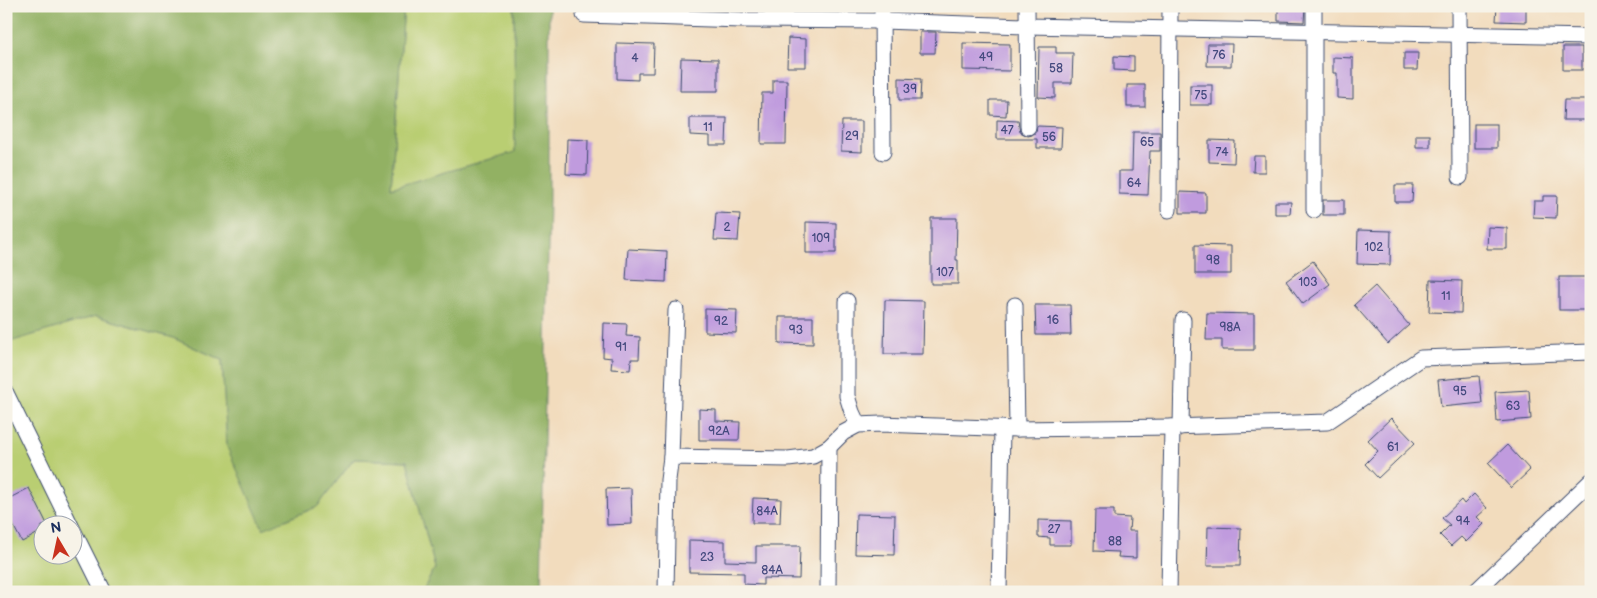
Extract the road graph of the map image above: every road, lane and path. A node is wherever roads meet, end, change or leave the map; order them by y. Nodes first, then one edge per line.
1 (1027, 6) edge
2 (1170, 6) edge
3 (1314, 6) edge
4 (1459, 6) edge
5 (741, 13) edge
6 (882, 14) edge
7 (584, 15) dead end
8 (1027, 26) junction
9 (1170, 29) junction
10 (1314, 32) junction
11 (1459, 35) junction
12 (1591, 37) edge
13 (1028, 127) dead end
14 (883, 152) dead end
15 (1460, 177) dead end
16 (1169, 210) dead end
17 (1314, 210) dead end
18 (847, 301) dead end
19 (1015, 305) dead end
20 (676, 310) dead end
21 (1183, 320) dead end
22 (1591, 352) edge
23 (6, 393) edge
24 (858, 425) junction
25 (1176, 427) junction
26 (1009, 428) junction
27 (829, 447) junction
28 (671, 458) junction
29 (1591, 481) edge
30 (67, 516) edge
31 (82, 547) edge
32 (104, 592) edge
33 (666, 592) edge
34 (828, 592) edge
35 (999, 592) edge
36 (1169, 592) edge
37 (1475, 592) edge

1 - 8 street
2 - 9 street
3 - 10 street
4 - 11 street
5 - 6 street
5 - 7 street
6 - 8 street
6 - 14 street
8 - 9 street
8 - 13 street
9 - 10 street
9 - 16 street
10 - 11 street
10 - 17 street
11 - 12 street
11 - 15 street
18 - 24 street
19 - 26 street
20 - 28 street
21 - 25 street
22 - 25 street
23 - 30 street
24 - 26 street
24 - 27 street
25 - 26 street
25 - 36 street
26 - 35 street
27 - 28 street
27 - 34 street
28 - 33 street
29 - 37 street
31 - 32 street

